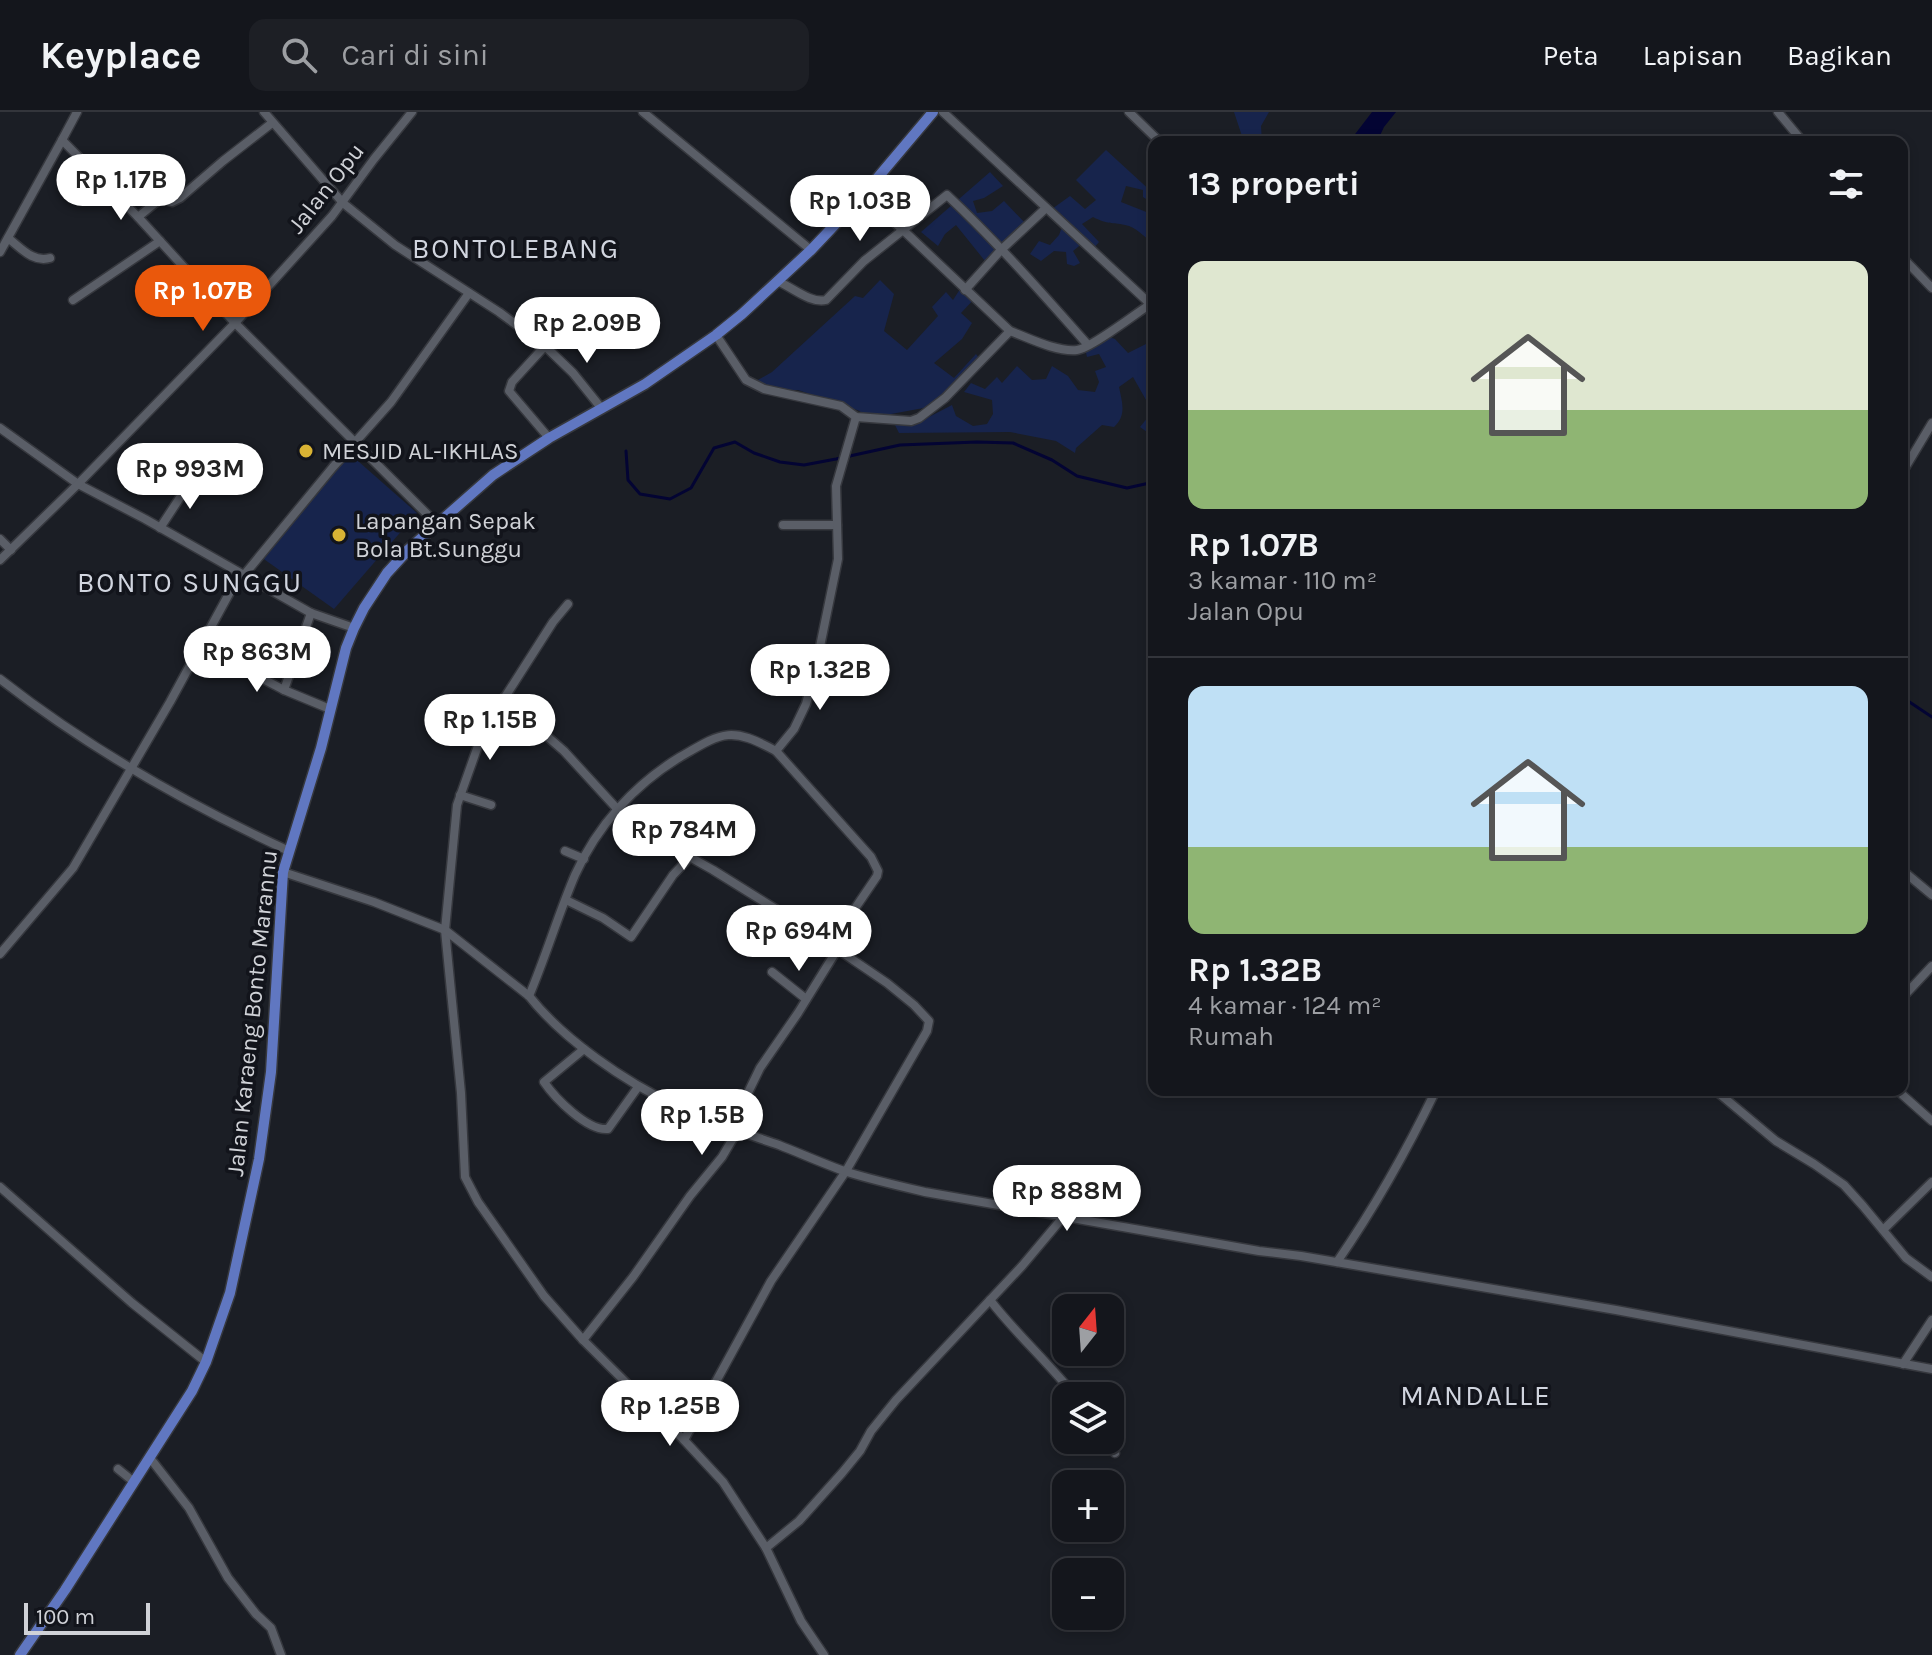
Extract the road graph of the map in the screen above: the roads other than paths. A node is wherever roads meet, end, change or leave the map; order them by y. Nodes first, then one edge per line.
1 (77, 112) edge
2 (264, 112) edge
3 (412, 112) edge
4 (643, 112) edge
5 (933, 112) edge
6 (943, 112) edge
7 (1129, 112) edge
8 (1778, 112) edge
9 (272, 123) junction
10 (1154, 136) edge
11 (1798, 136) edge
12 (62, 140) junction
13 (863, 195) junction
14 (343, 203) junction
15 (1046, 208) junction
16 (138, 217) junction
17 (903, 230) junction
18 (8, 238) junction
19 (160, 241) junction
20 (811, 250) junction
21 (1001, 250) junction
22 (0, 252) edge
23 (50, 258) dead end
24 (1908, 263) edge
25 (777, 281) junction
26 (1932, 288) edge
27 (965, 290) junction
28 (469, 293) junction
29 (73, 300) dead end
30 (1148, 300) edge
31 (1148, 305) edge
32 (235, 323) junction
33 (1010, 331) junction
34 (716, 335) junction
35 (1088, 345) junction
36 (545, 346) junction
37 (602, 409) junction
38 (856, 417) junction
39 (1932, 423) edge
40 (1, 430) edge
41 (549, 438) junction
42 (355, 443) junction
43 (1908, 463) edge
44 (199, 478) dead end
45 (78, 484) junction
46 (437, 524) junction
47 (783, 525) dead end
48 (837, 525) junction
49 (160, 528) junction
50 (0, 539) edge
51 (11, 550) junction
52 (0, 560) edge
53 (243, 576) junction
54 (568, 604) dead end
55 (311, 613) junction
56 (354, 628) junction
57 (200, 646) junction
58 (0, 679) edge
59 (284, 690) junction
60 (503, 698) junction
61 (330, 709) junction
62 (776, 751) junction
63 (130, 769) junction
64 (460, 795) junction
65 (491, 805) dead end
66 (617, 809) junction
67 (289, 851) junction
68 (565, 851) dead end
69 (690, 857) junction
70 (584, 859) junction
71 (283, 872) junction
72 (1908, 875) edge
73 (1932, 895) edge
74 (566, 900) junction
75 (445, 930) junction
76 (837, 950) junction
77 (0, 954) edge
78 (1932, 966) edge
79 (772, 972) dead end
80 (1908, 992) edge
81 (529, 996) junction
82 (806, 999) junction
83 (584, 1049) junction
84 (638, 1087) junction
85 (1433, 1096) edge
86 (1722, 1096) edge
87 (1904, 1096) edge
88 (1932, 1121) edge
89 (738, 1130) junction
90 (846, 1171) junction
91 (1932, 1182) edge
92 (0, 1187) edge
93 (1064, 1216) junction
94 (1883, 1230) junction
95 (1337, 1262) junction
96 (1932, 1277) edge
97 (990, 1300) junction
98 (1932, 1320) edge
99 (583, 1340) junction
100 (206, 1362) junction
101 (1903, 1364) junction
102 (1932, 1369) edge
103 (1064, 1382) edge
104 (684, 1440) junction
105 (150, 1458) junction
106 (118, 1469) dead end
107 (134, 1482) junction
108 (766, 1548) junction
109 (20, 1655) edge
110 (281, 1655) edge
111 (824, 1655) edge

1 - 12 street
2 - 9 street
3 - 14 street, Jalan Opu
4 - 20 street
5 - 13 main road, Jalan Karaeng Bonto Marannu
6 - 15 street
7 - 10 street
8 - 11 street
9 - 14 street
9 - 16 street
12 - 16 street
12 - 18 street
13 - 17 street
13 - 20 main road, Jalan Karaeng Bonto Marannu
14 - 28 street
14 - 32 street, Jalan Opu
15 - 21 street
15 - 30 street
16 - 19 street
17 - 21 street
17 - 25 street
17 - 27 street
18 - 22 street
18 - 23 street
19 - 29 street
19 - 32 street
20 - 25 main road, Jalan Karaeng Bonto Marannu
21 - 27 street
21 - 35 street
24 - 26 street
25 - 34 main road, Jalan Karaeng Bonto Marannu
27 - 33 street
28 - 36 street
28 - 42 street
31 - 35 street
32 - 42 street
32 - 45 street, Jalan Opu
33 - 35 street
33 - 38 street
34 - 37 main road, Jalan Karaeng Bonto Marannu
34 - 38 street
36 - 37 street
36 - 41 street
37 - 41 main road, Jalan Karaeng Bonto Marannu
38 - 48 street
39 - 43 street
40 - 45 street
41 - 46 main road, Jalan Karaeng Bonto Marannu
42 - 46 street
42 - 53 street
44 - 49 street
45 - 49 street
45 - 51 street, Jalan Opu
46 - 56 main road, Jalan Karaeng Bonto Marannu
47 - 48 street
48 - 62 street
49 - 53 street
50 - 51 street
51 - 52 street, Jalan Opu
53 - 55 street
53 - 57 street
54 - 60 street
55 - 56 street
55 - 59 street
56 - 61 main road, Jalan Karaeng Bonto Marannu
57 - 59 street
57 - 63 street
58 - 63 street
59 - 61 street
60 - 64 street
60 - 66 street
61 - 67 main road, Jalan Karaeng Bonto Marannu
62 - 66 street
62 - 76 street
63 - 67 street
63 - 77 street
64 - 65 street
64 - 75 street
66 - 69 street
66 - 70 street
67 - 71 main road, Jalan Karaeng Bonto Marannu
68 - 70 street
69 - 74 street
69 - 76 street
70 - 74 street
71 - 75 street
71 - 100 main road, Jalan Karaeng Bonto Marannu
72 - 73 street
74 - 81 street
75 - 81 street
75 - 99 street
76 - 82 street
76 - 90 street
78 - 80 street
79 - 82 street
81 - 83 street
82 - 89 street
83 - 84 street
83 - 84 street
84 - 89 street
85 - 95 street
86 - 94 street
87 - 88 street
89 - 90 street
89 - 99 street
90 - 93 street
90 - 104 street
91 - 94 street
92 - 100 street
93 - 95 street
93 - 97 street
94 - 96 street
95 - 101 street
97 - 103 street
97 - 108 street
98 - 101 street
99 - 104 street
100 - 105 main road, Jalan Karaeng Bonto Marannu
101 - 102 street
104 - 108 street
105 - 107 main road, Jalan Karaeng Bonto Marannu
105 - 110 street
106 - 107 street
107 - 109 main road, Jalan Karaeng Bonto Marannu
108 - 111 street

